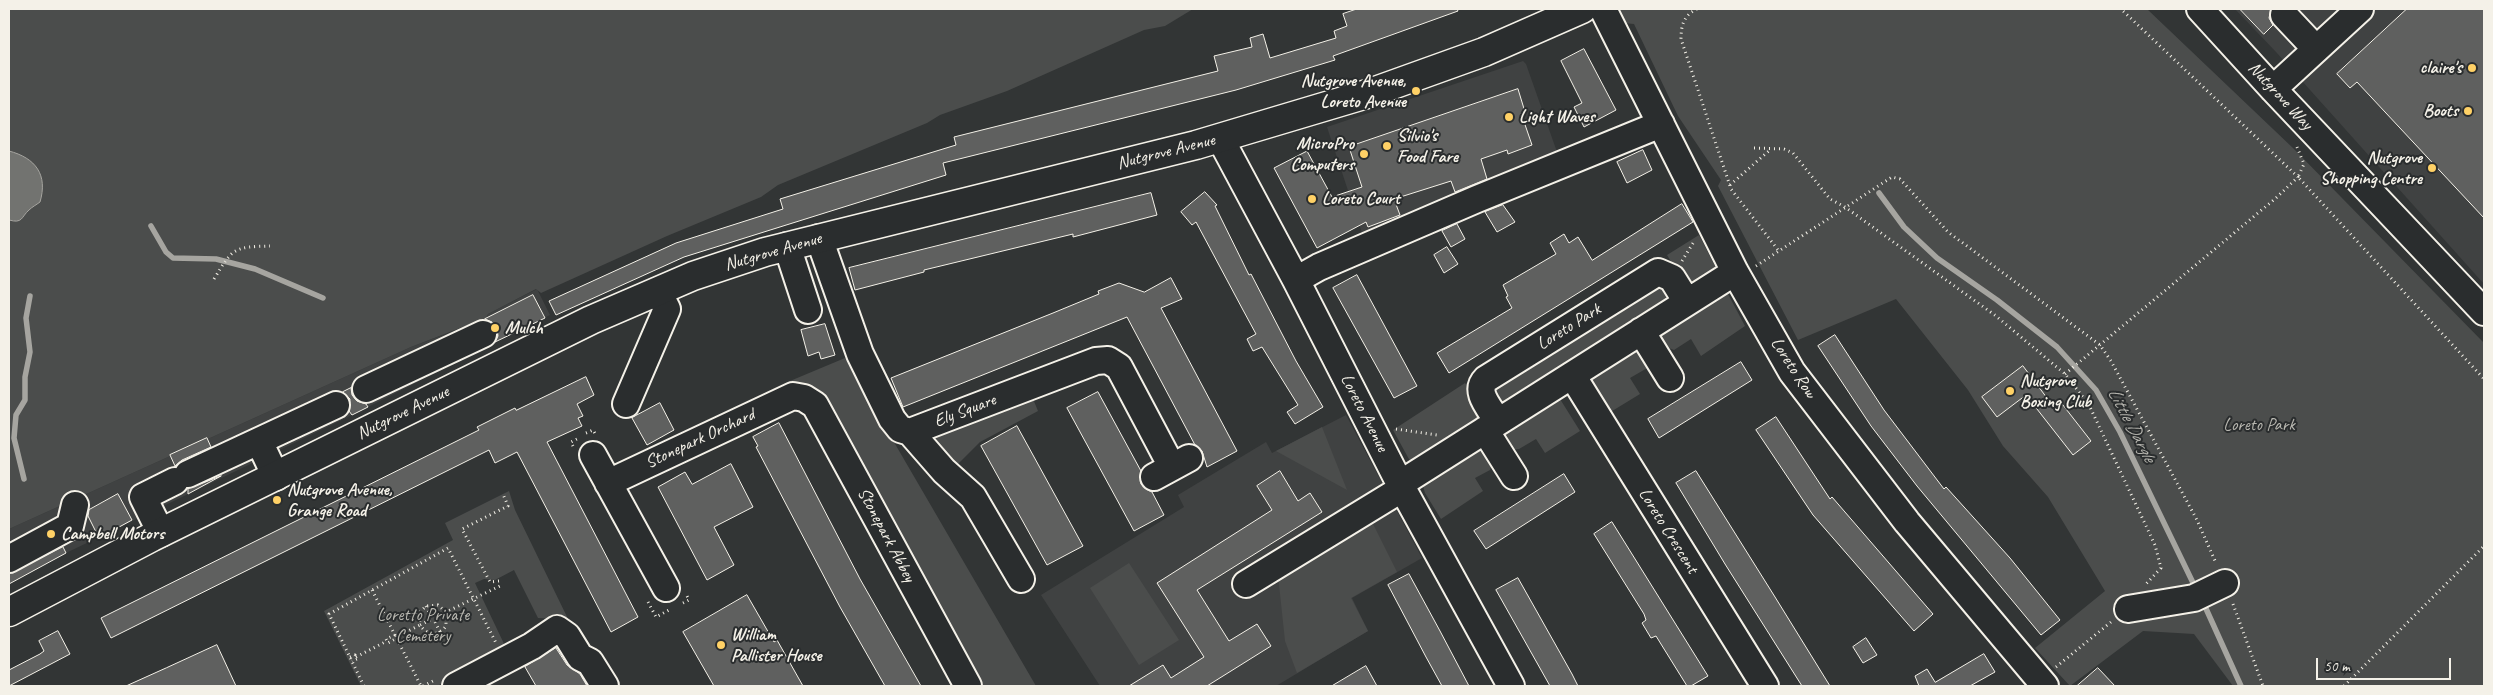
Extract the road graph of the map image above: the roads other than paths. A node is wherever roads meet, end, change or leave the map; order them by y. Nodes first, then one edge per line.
1 (1582, 9) edge
2 (1603, 9) edge
3 (2201, 9) edge
4 (2360, 9) edge
5 (2284, 15) dead end
6 (2316, 49) junction
7 (2272, 89) junction
8 (1661, 124) junction
9 (1220, 138) junction
10 (820, 238) junction
11 (787, 246) junction
12 (1735, 272) junction
13 (1296, 280) junction
14 (658, 291) junction
15 (1687, 302) junction
16 (808, 310) dead end
17 (2484, 312) edge
18 (1641, 331) junction
19 (483, 334) dead end
20 (430, 358) junction
21 (1572, 375) junction
22 (1670, 378) dead end
23 (366, 389) dead end
24 (446, 392) junction
25 (793, 396) joint
26 (626, 404) dead end
27 (336, 405) dead end
28 (1485, 431) junction
29 (910, 432) junction
30 (259, 441) junction
31 (588, 447) road end
32 (1171, 467) dead end
33 (276, 476) junction
34 (1514, 476) dead end
35 (608, 483) junction
36 (1400, 484) junction
37 (75, 506) dead end
38 (161, 533) junction
39 (9, 559) edge
40 (1022, 579) dead end
41 (1246, 584) dead end
42 (2225, 584) road end
43 (670, 597) road end
44 (2128, 609) road end
45 (9, 612) edge
46 (448, 682) edge
47 (2039, 684) edge
48 (605, 686) edge
49 (968, 686) edge
50 (1511, 686) edge
51 (1765, 686) edge

1 - 9 main road, Nutgrove Avenue
2 - 8 street, Loreto Row
3 - 7 street, Nutgrove Way
4 - 6 street
5 - 6 street
6 - 7 street
7 - 17 street, Nutgrove Way
8 - 12 street, Loreto Row
8 - 13 street
9 - 10 main road, Nutgrove Avenue
9 - 13 street, Loreto Avenue
10 - 11 main road, Nutgrove Avenue
10 - 29 street
11 - 14 main road, Nutgrove Avenue
11 - 16 street
12 - 15 street
12 - 47 street, Loreto Row
13 - 36 street, Loreto Avenue
14 - 24 main road, Nutgrove Avenue
14 - 26 street
15 - 18 street
15 - 28 street, Loreto Park
18 - 21 street
18 - 22 street
19 - 20 street
20 - 23 street
20 - 24 street
21 - 28 street
21 - 51 street, Loreto Crescent
24 - 33 main road, Nutgrove Avenue
25 - 35 street, Stonepark Orchard
25 - 49 street, Stonepark Abbey
27 - 30 street
28 - 34 street
28 - 36 street
29 - 32 street, Ely Square
29 - 40 street
30 - 33 street
30 - 38 street
31 - 35 street
33 - 38 main road, Nutgrove Avenue
35 - 43 street
36 - 41 street
36 - 50 street, Loreto Avenue
37 - 39 street
38 - 45 main road, Nutgrove Avenue
42 - 44 street
46 - 48 street

